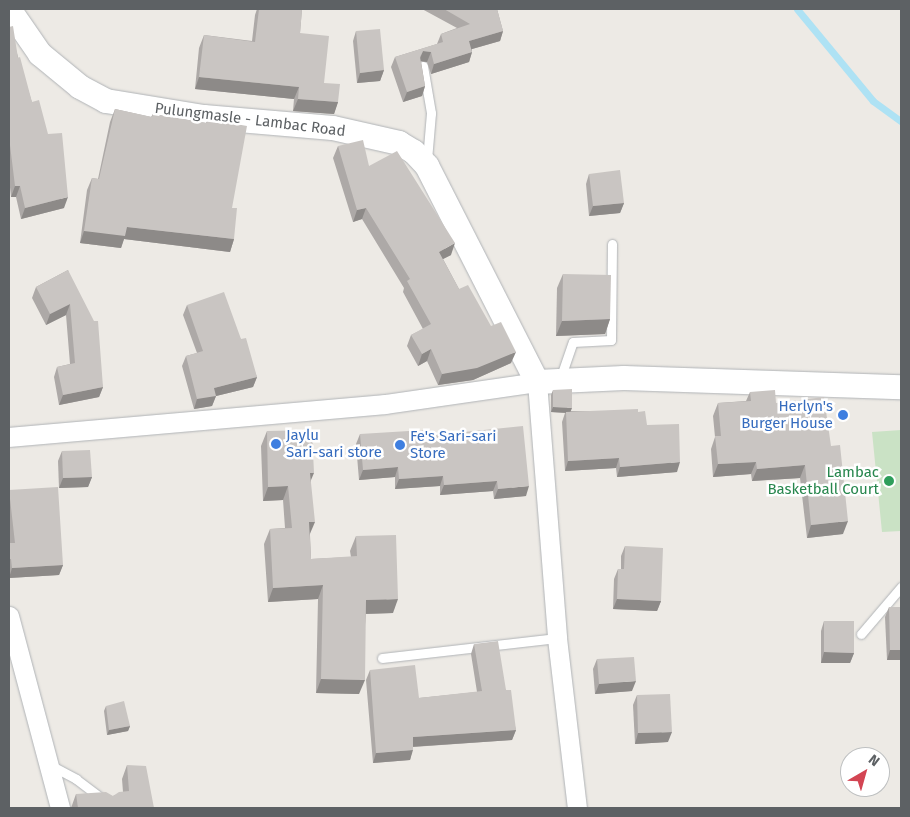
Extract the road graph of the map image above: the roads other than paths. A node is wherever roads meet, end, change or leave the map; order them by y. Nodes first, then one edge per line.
1 (9, 9) edge
2 (423, 66) edge
3 (427, 166) junction
4 (612, 244) dead end
5 (549, 381) junction
6 (901, 387) edge
7 (9, 437) edge
8 (901, 587) edge
9 (9, 616) edge
10 (861, 634) dead end
11 (557, 638) junction
12 (382, 658) dead end
13 (50, 765) junction
14 (108, 804) edge
15 (60, 808) edge
16 (577, 808) edge

1 - 3 street, Pulungmasle - Lambac Road
2 - 3 lane
3 - 5 street, Pulungmasle - Lambac Road
4 - 5 lane
5 - 6 street
5 - 7 street
5 - 11 street
8 - 10 lane
9 - 13 street
11 - 12 lane
11 - 16 street
13 - 14 lane
13 - 15 street

